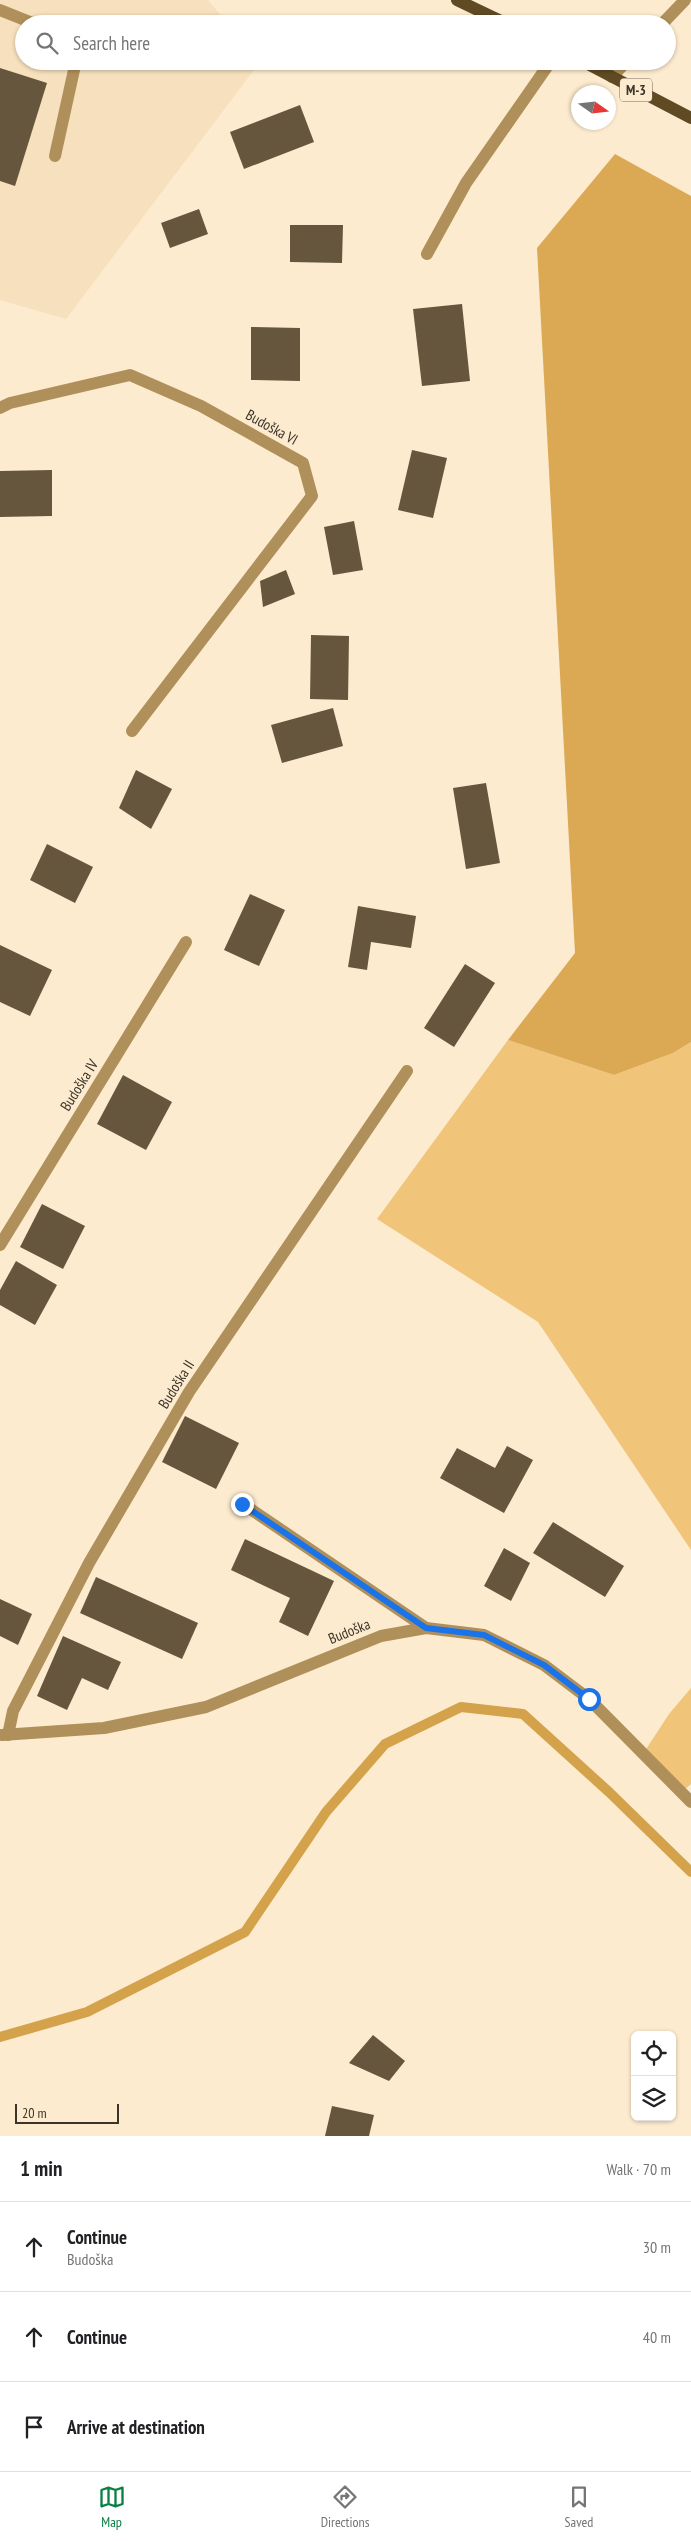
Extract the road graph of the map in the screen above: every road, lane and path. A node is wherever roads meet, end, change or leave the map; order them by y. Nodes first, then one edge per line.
1 (457, 0) edge
2 (685, 0) edge
3 (0, 10) edge
4 (488, 15) edge
5 (671, 15) edge
6 (15, 16) edge
7 (74, 70) edge
8 (545, 70) edge
9 (599, 70) edge
10 (619, 70) edge
11 (612, 77) junction
12 (691, 118) edge
13 (55, 156) dead end
14 (427, 254) dead end
15 (0, 408) edge
16 (132, 731) dead end
17 (186, 942) dead end
18 (406, 1071) dead end
19 (0, 1245) edge
20 (242, 1504) dead end
21 (426, 1628) junction
22 (4, 1735) edge
23 (691, 1802) edge

1 - 4 main road
2 - 5 street
3 - 6 street
7 - 13 street
8 - 14 street
9 - 11 main road, M-3
10 - 11 street
11 - 12 main road, M-3
15 - 16 street, Budoška VI
17 - 19 street, Budoška IV
18 - 22 street, Budoška II
20 - 21 street
21 - 22 street, Budoška
21 - 23 street, Budoška

